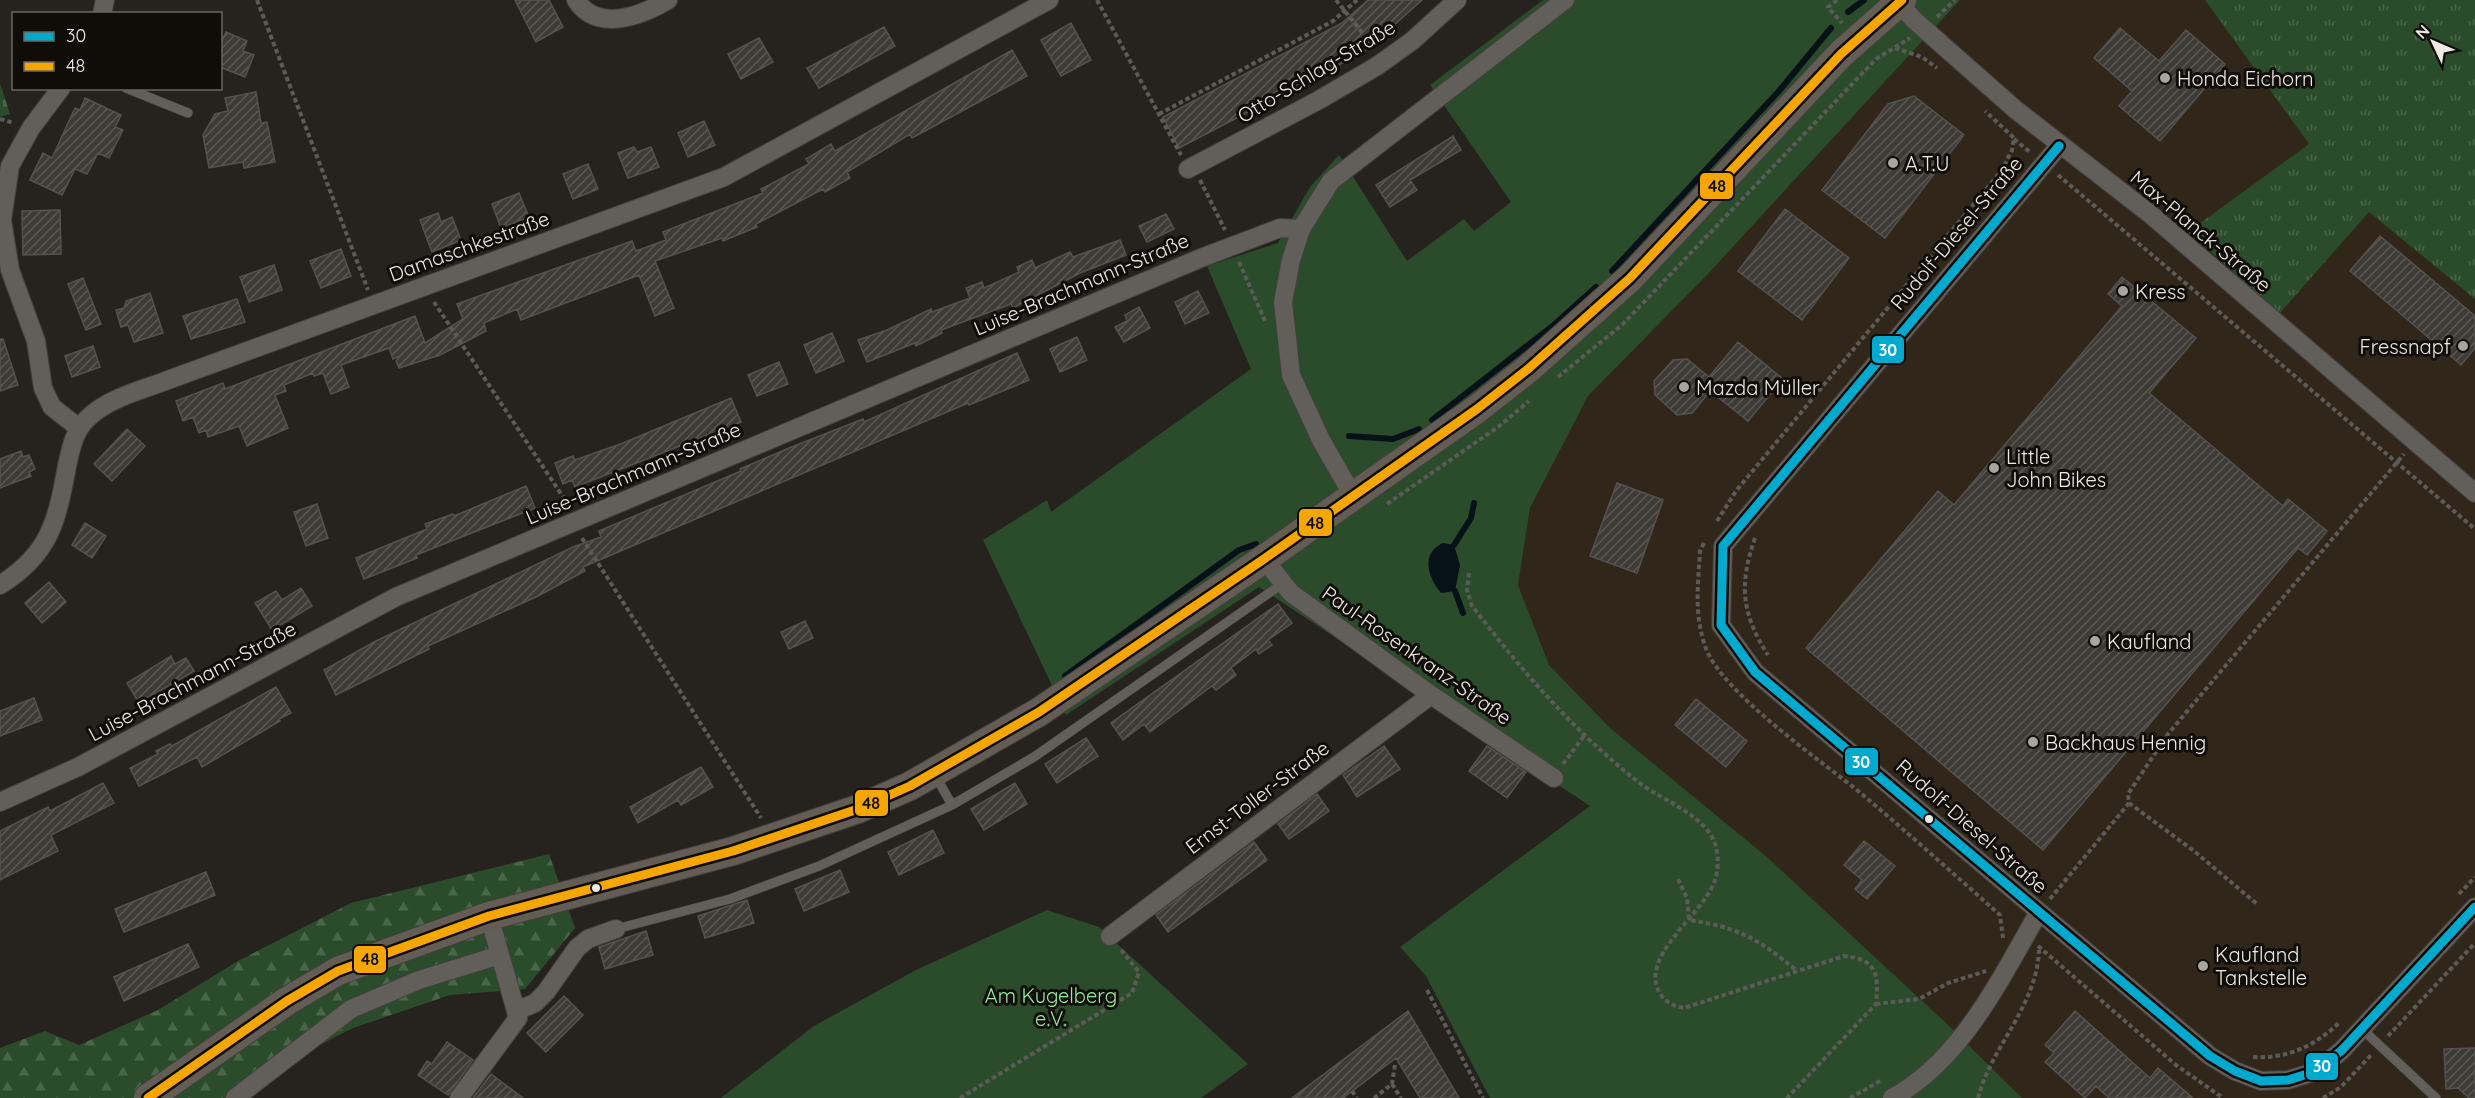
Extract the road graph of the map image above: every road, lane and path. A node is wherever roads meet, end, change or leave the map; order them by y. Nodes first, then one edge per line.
1 (257, 0) edge
2 (576, 0) edge
3 (668, 0) edge
4 (1097, 0) edge
5 (1336, 0) edge
6 (1357, 0) edge
7 (1457, 0) edge
8 (1565, 0) edge
9 (1837, 0) edge
10 (1901, 1) edge
11 (1041, 4) edge
12 (1345, 11) junction
13 (1866, 49) junction
14 (1384, 60) junction
15 (1941, 70) dead end
16 (60, 90) edge
17 (131, 90) edge
18 (1982, 108) dead end
19 (189, 113) dead end
20 (1158, 114) junction
21 (2014, 138) junction
22 (2059, 146) junction
23 (2044, 164) junction
24 (1191, 168) junction
25 (1301, 228) junction
26 (1232, 246) junction
27 (423, 286) junction
28 (374, 304) junction
29 (1268, 328) dead end
30 (80, 428) junction
31 (2414, 442) junction
32 (2397, 463) junction
33 (2475, 494) edge
34 (1353, 496) junction
35 (575, 522) junction
36 (1713, 528) dead end
37 (2475, 529) edge
38 (1758, 531) dead end
39 (1708, 536) dead end
40 (1264, 559) junction
41 (1469, 573) dead end
42 (1282, 584) junction
43 (0, 585) edge
44 (1770, 658) dead end
45 (1431, 695) junction
46 (1584, 736) junction
47 (1558, 771) joint
48 (934, 773) junction
49 (0, 802) edge
50 (2129, 803) junction
51 (952, 805) junction
52 (774, 838) junction
53 (2475, 877) edge
54 (1678, 879) dead end
55 (2041, 891) dead end
56 (2452, 902) dead end
57 (2257, 904) dead end
58 (2044, 905) junction
59 (2058, 906) dead end
60 (2475, 907) edge
61 (2000, 915) junction
62 (489, 916) junction
63 (1689, 920) junction
64 (616, 929) joint
65 (1110, 936) joint
66 (2032, 941) junction
67 (2475, 943) edge
68 (2001, 947) dead end
69 (500, 955) junction
70 (1796, 970) junction
71 (1987, 979) dead end
72 (1427, 990) dead end
73 (1876, 1004) junction
74 (516, 1011) junction
75 (2345, 1017) dead end
76 (2362, 1029) junction
77 (2380, 1045) junction
78 (2244, 1053) dead end
79 (1395, 1064) dead end
80 (1889, 1076) dead end
81 (1392, 1084) junction
82 (1352, 1091) dead end
83 (148, 1098) edge
84 (236, 1098) edge
85 (459, 1098) edge
86 (960, 1098) edge
87 (1357, 1098) edge
88 (1374, 1098) edge
89 (1401, 1098) edge
90 (1483, 1098) edge
91 (1787, 1098) edge
92 (1850, 1098) edge
93 (1892, 1098) edge
94 (1978, 1098) edge
95 (2223, 1098) edge
96 (2323, 1098) edge
97 (2436, 1098) edge

1 - 28 path
2 - 3 street
4 - 20 path
5 - 12 path
6 - 12 path
7 - 14 street, Otto-Schlag-Straße
8 - 25 street
9 - 13 path
10 - 13 main road
10 - 22 street, Max-Planck-Straße
11 - 27 street, Damaschkestraße
12 - 14 path
12 - 20 path
13 - 15 path
13 - 34 main road
14 - 24 street, Otto-Schlag-Straße
16 - 30 street
17 - 19 lane
18 - 21 path
20 - 24 path
21 - 23 path
21 - 36 path
22 - 23 street, Rudolf-Diesel-Straße
22 - 31 street, Max-Planck-Straße
23 - 32 path
23 - 58 street, Rudolf-Diesel-Straße
24 - 26 path
25 - 26 street, Luise-Brachmann-Straße
25 - 34 street
26 - 29 path
26 - 35 street, Luise-Brachmann-Straße
27 - 28 street, Damaschkestraße
27 - 35 path
28 - 30 street, Damaschkestraße
30 - 43 street, Damaschkestraße
31 - 32 path
31 - 33 street, Max-Planck-Straße
32 - 37 path
32 - 50 path
34 - 40 main road
35 - 49 street, Luise-Brachmann-Straße
35 - 52 path
38 - 44 path
39 - 61 path
40 - 42 street, Paul-Rosenkranz-Straße
40 - 48 main road
41 - 46 path
42 - 45 street, Paul-Rosenkranz-Straße
42 - 51 lane
45 - 47 street, Paul-Rosenkranz-Straße
45 - 65 street, Ernst-Toller-Straße
46 - 47 path
46 - 63 path
48 - 51 lane
48 - 52 main road
50 - 57 path
50 - 58 path
51 - 64 lane
52 - 62 main road
53 - 56 path
54 - 63 path
55 - 58 path
58 - 59 path
58 - 66 street
58 - 66 path
58 - 76 street, Rudolf-Diesel-Straße
60 - 76 street, Rudolf-Diesel-Straße
61 - 66 path
61 - 68 path
62 - 69 street
62 - 83 main road
63 - 70 path
63 - 70 path
64 - 74 street
65 - 86 path
66 - 93 street
66 - 94 path
66 - 95 path
67 - 77 path
69 - 74 street
69 - 84 street
70 - 73 path
71 - 73 path
72 - 90 path
73 - 91 path
74 - 85 street
75 - 78 path
76 - 77 lane
77 - 96 path
77 - 97 lane
79 - 81 path
80 - 92 path
81 - 88 path
81 - 89 path
82 - 87 path

